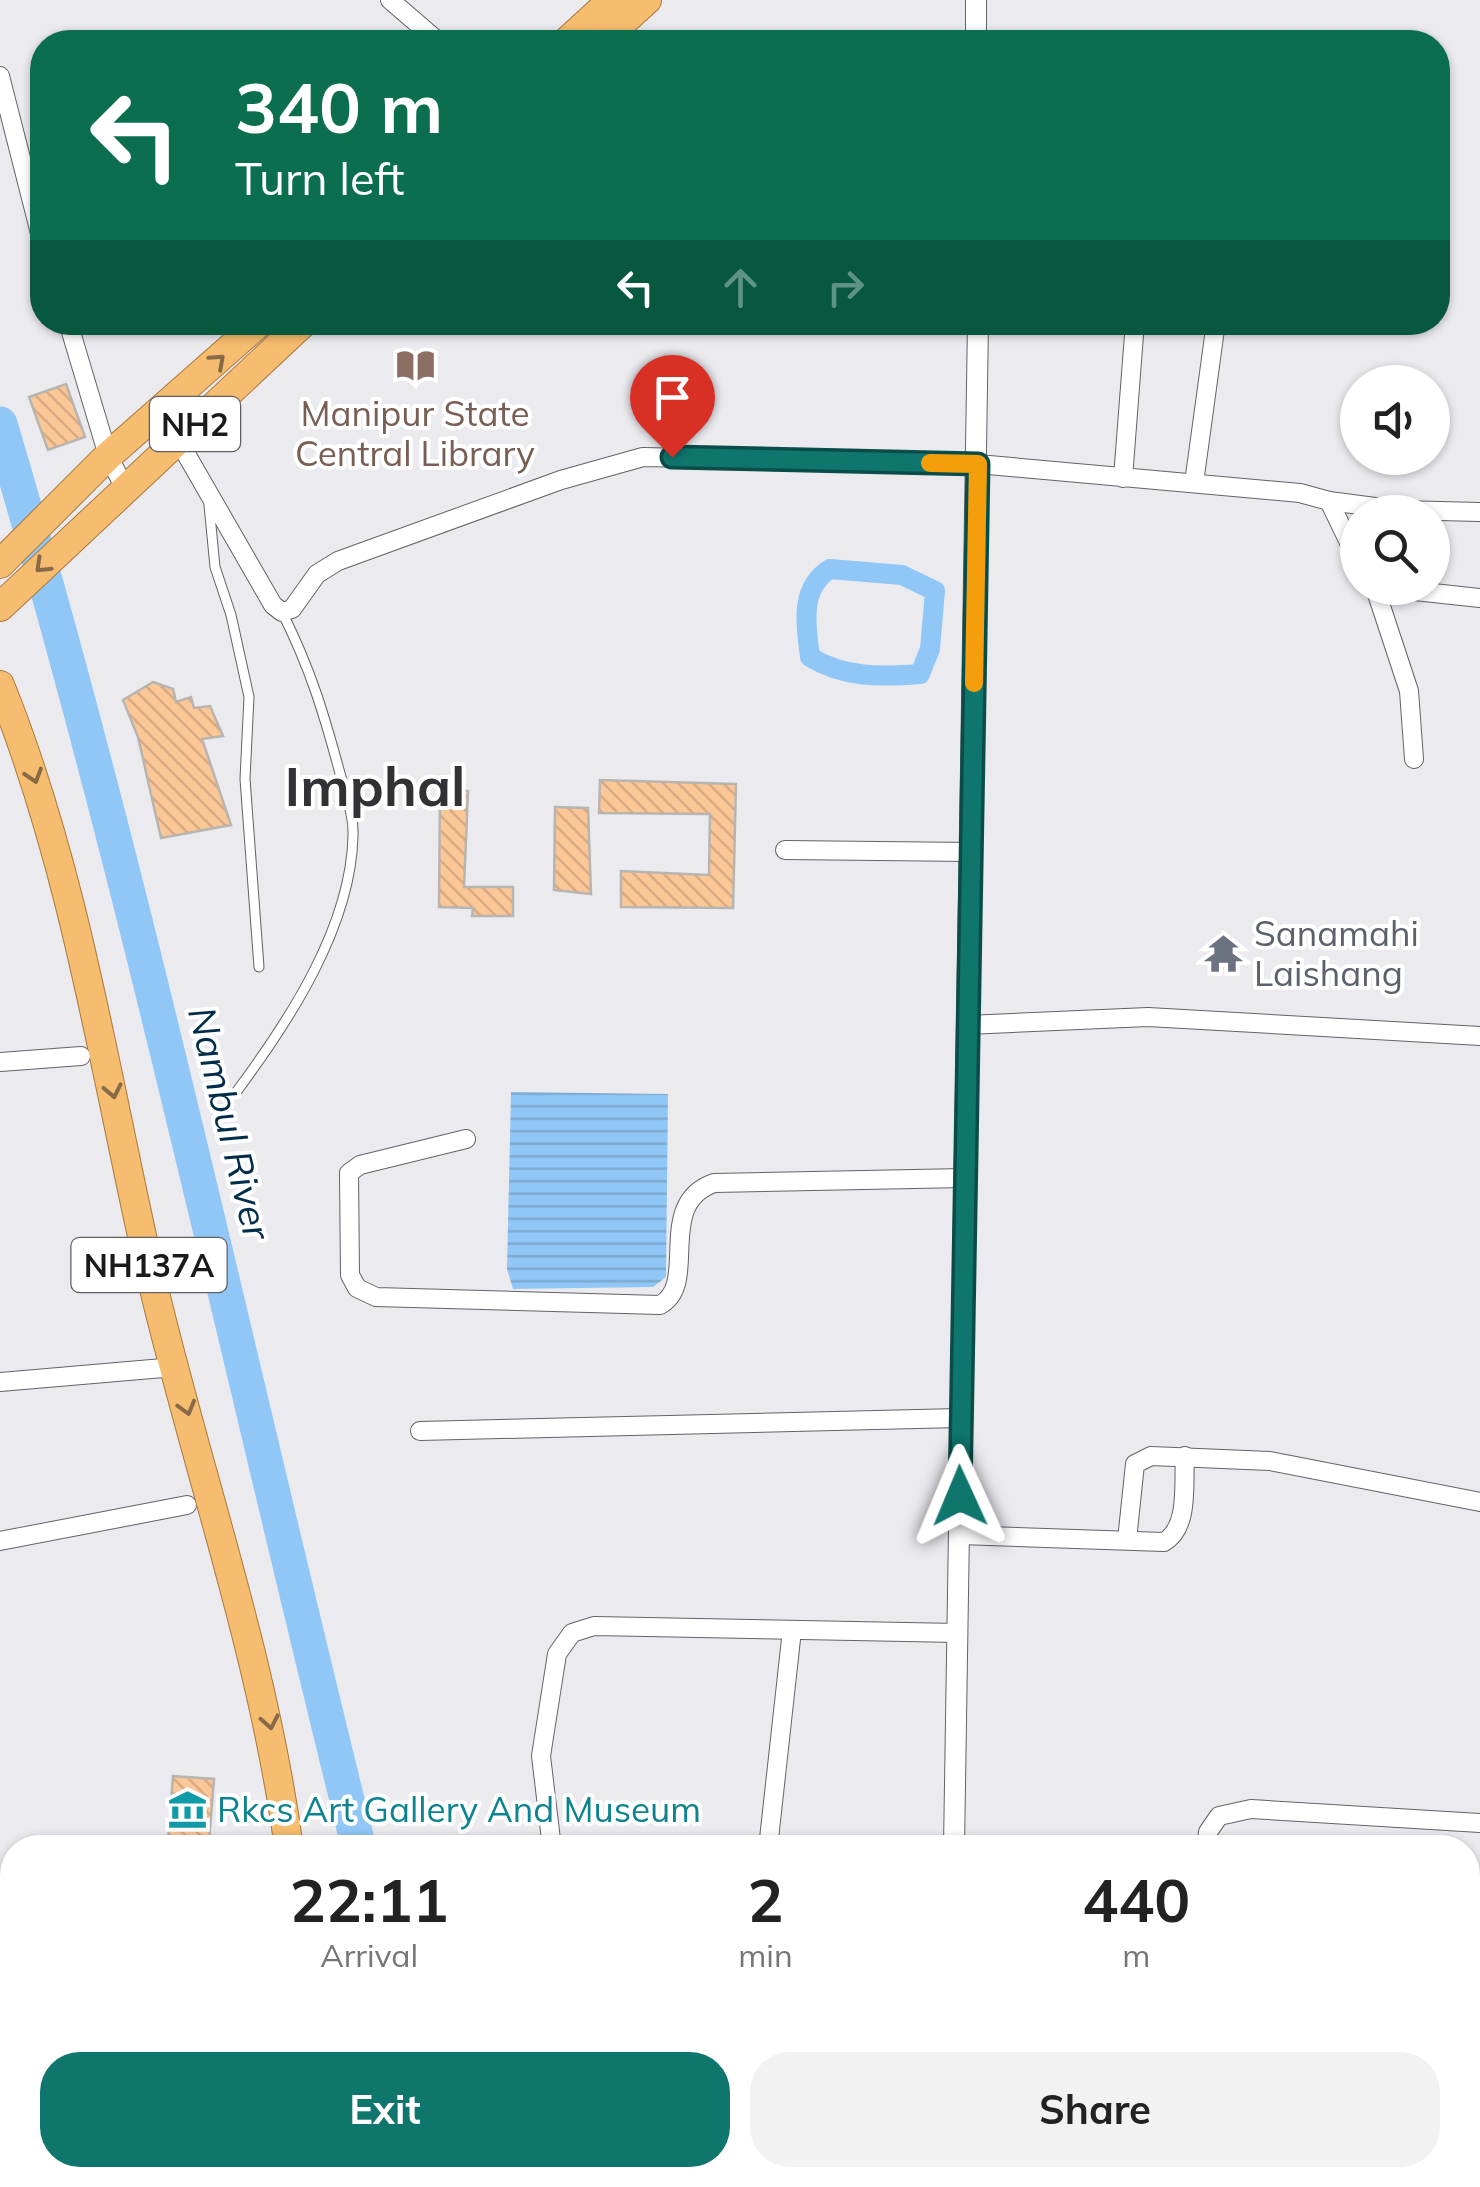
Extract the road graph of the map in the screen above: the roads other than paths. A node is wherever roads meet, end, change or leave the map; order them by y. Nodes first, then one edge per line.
1 (390, 0) edge
2 (612, 0) edge
3 (647, 0) edge
4 (976, 0) edge
5 (425, 30) edge
6 (579, 30) edge
7 (614, 30) edge
8 (976, 30) edge
9 (0, 76) edge
10 (30, 193) edge
11 (72, 335) edge
12 (245, 335) edge
13 (290, 335) edge
14 (978, 335) edge
15 (1134, 335) edge
16 (1214, 335) edge
17 (178, 440) junction
18 (108, 456) junction
19 (978, 464) junction
20 (1124, 478) junction
21 (1194, 483) junction
22 (125, 488) junction
23 (208, 493) junction
24 (1329, 501) junction
25 (1480, 512) edge
26 (1340, 524) edge
27 (0, 564) edge
28 (1450, 595) edge
29 (1480, 598) edge
30 (1381, 605) edge
31 (0, 607) edge
32 (282, 612) junction
33 (0, 685) edge
34 (1414, 758) dead end
35 (785, 850) dead end
36 (971, 852) junction
37 (259, 967) dead end
38 (968, 1024) junction
39 (1480, 1036) edge
40 (81, 1056) dead end
41 (0, 1062) edge
42 (237, 1091) dead end
43 (466, 1139) dead end
44 (965, 1178) junction
45 (175, 1367) junction
46 (0, 1382) edge
47 (959, 1418) junction
48 (420, 1431) dead end
49 (1185, 1456) junction
50 (1480, 1502) edge
51 (187, 1505) dead end
52 (960, 1535) junction
53 (1126, 1540) junction
54 (0, 1542) edge
55 (792, 1630) junction
56 (958, 1633) junction
57 (1480, 1823) edge
58 (287, 1835) edge
59 (550, 1835) edge
60 (769, 1835) edge
61 (954, 1835) edge
62 (1208, 1835) edge

1 - 5 street
2 - 6 highway
3 - 7 highway
4 - 8 street
9 - 10 street
11 - 18 street
18 -> 12 highway, NH2
13 - 17 highway, NH2
14 - 19 street
15 - 20 street
16 - 21 street
17 - 22 highway, NH2
17 - 23 street
18 - 22 street
18 - 27 highway, NH2
19 - 20 street
19 - 32 street
19 - 36 street
20 - 21 street
21 - 24 street
22 -> 31 highway, NH2
23 - 32 street
23 - 37 lane
24 - 25 street
24 - 26 street
28 - 29 street
30 - 34 street
32 - 42 lane
33 -> 45 highway, NH137A
35 - 36 street
36 - 38 street
38 - 39 street
38 - 44 street
40 - 41 street
43 - 44 street
44 - 47 street
45 - 46 street
45 -> 58 highway, NH137A
47 - 48 street
47 - 52 street
49 - 50 street
49 - 53 street
49 - 53 street
51 - 54 street
52 - 53 street
52 - 56 street
55 - 56 street
55 - 59 street
55 - 60 street
56 - 61 street
57 - 62 street

